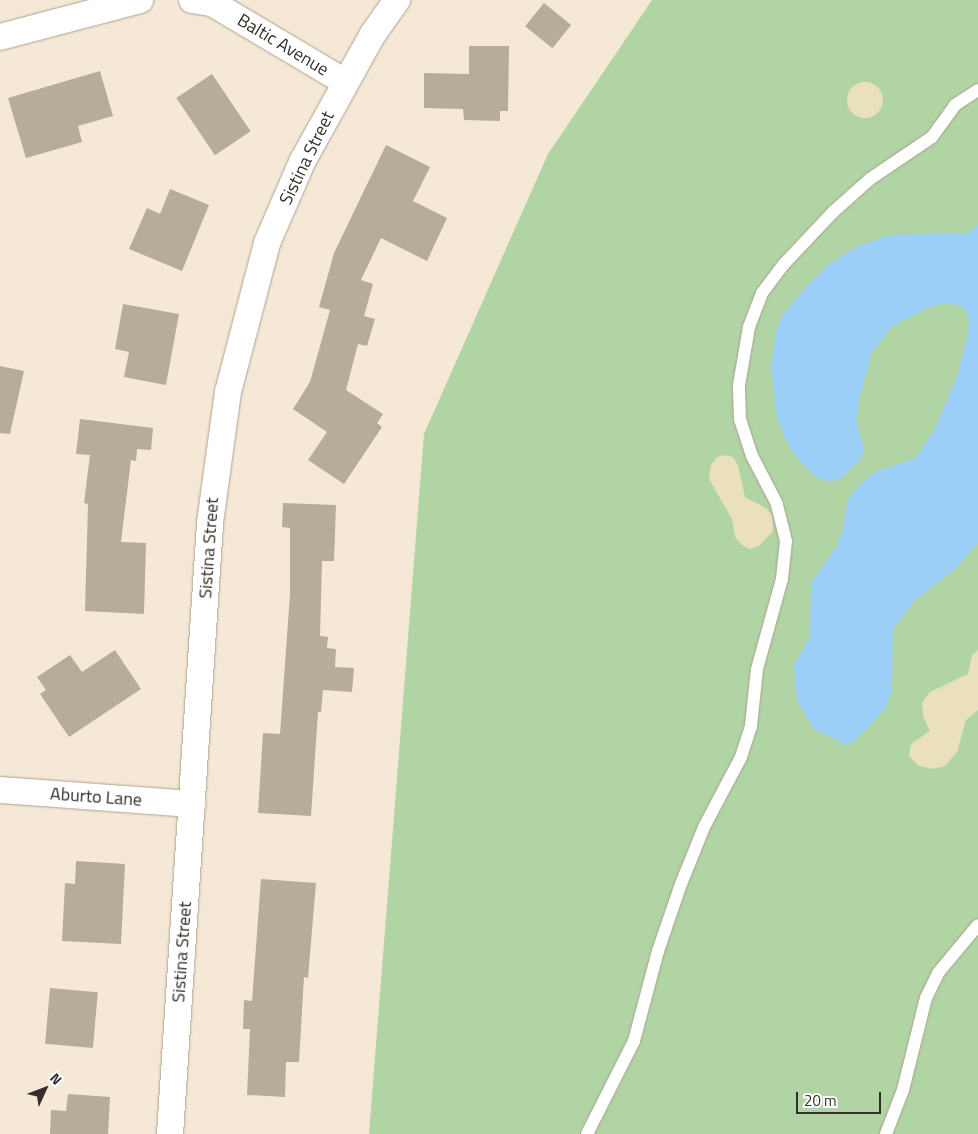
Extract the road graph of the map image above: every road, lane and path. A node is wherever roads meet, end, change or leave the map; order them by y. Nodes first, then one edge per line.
1 (140, 0) edge
2 (192, 0) edge
3 (397, 0) edge
4 (0, 37) edge
5 (345, 82) junction
6 (978, 90) edge
7 (0, 790) edge
8 (192, 804) junction
9 (978, 925) edge
10 (170, 1134) edge
11 (587, 1134) edge
12 (886, 1134) edge

1 - 4 street
2 - 5 street, Baltic Avenue
3 - 5 street, Sistina Street
5 - 8 street, Sistina Street
6 - 11 lane
7 - 8 street, Aburto Lane
8 - 10 street, Sistina Street
9 - 12 lane

